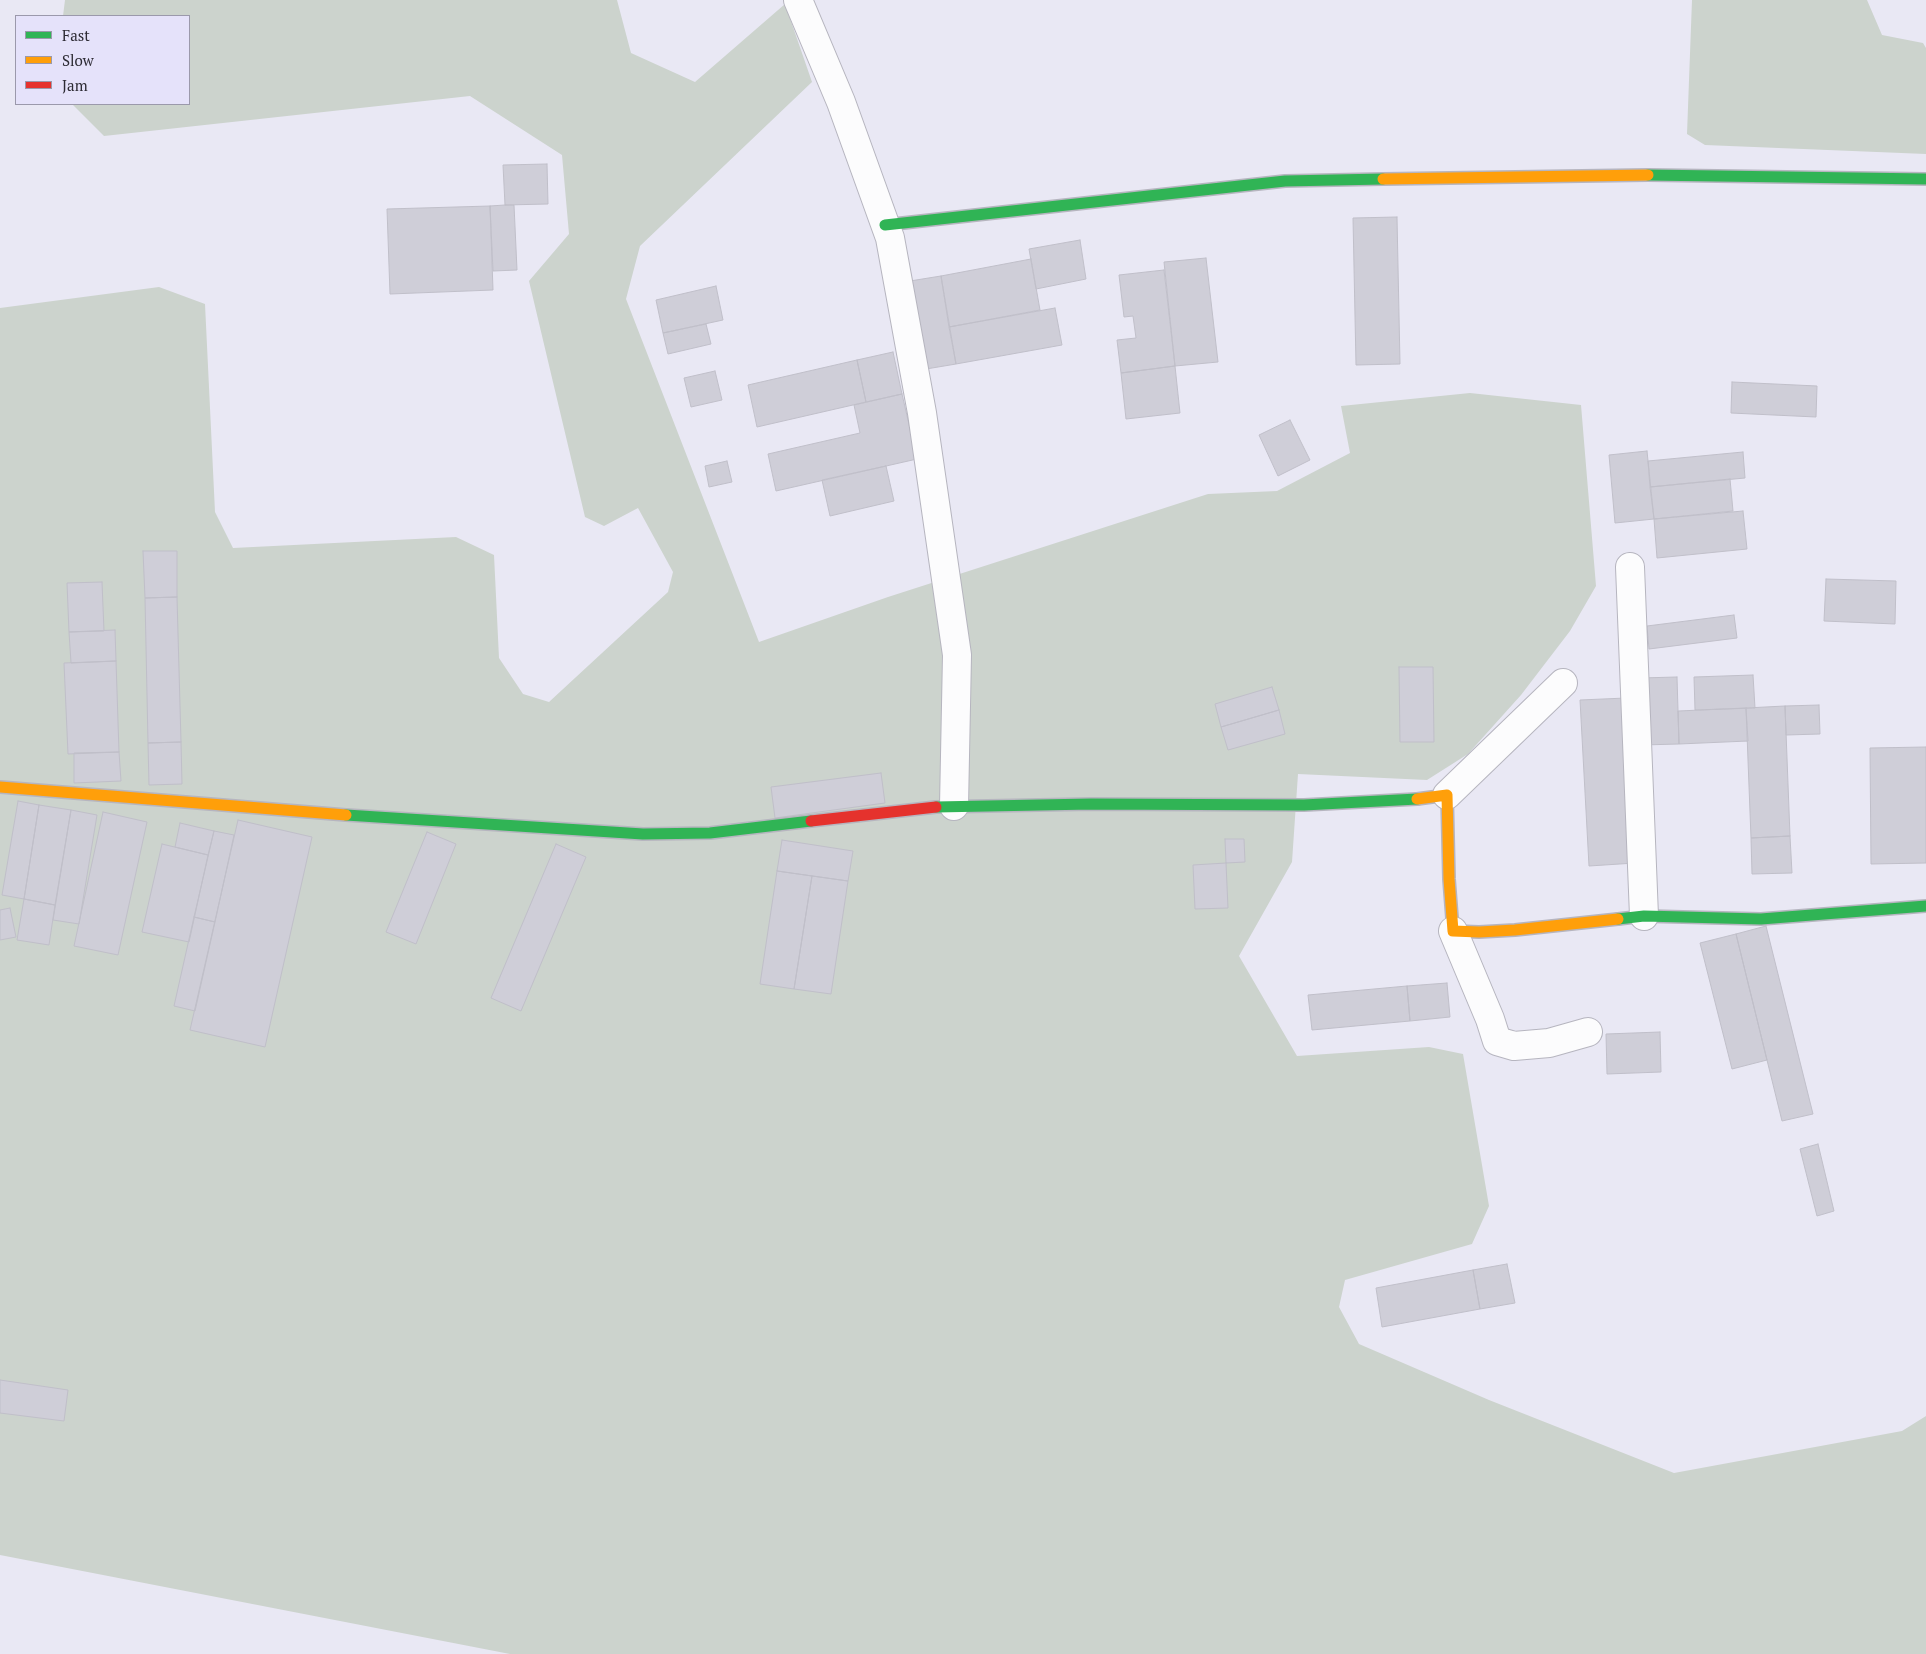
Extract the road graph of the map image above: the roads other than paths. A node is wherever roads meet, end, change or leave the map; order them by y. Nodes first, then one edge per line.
1 (798, 0) edge
2 (1926, 179) edge
3 (885, 225) junction
4 (1630, 567) dead end
5 (1563, 683) dead end
6 (0, 787) edge
7 (1447, 795) junction
8 (954, 806) junction
9 (1926, 906) edge
10 (1644, 916) junction
11 (1453, 931) junction
12 (1588, 1032) dead end

1 - 3 street
2 - 3 street
3 - 8 street
4 - 10 street
5 - 7 street
6 - 8 street
7 - 8 street
7 - 11 street
9 - 10 street
10 - 11 street
11 - 12 street

